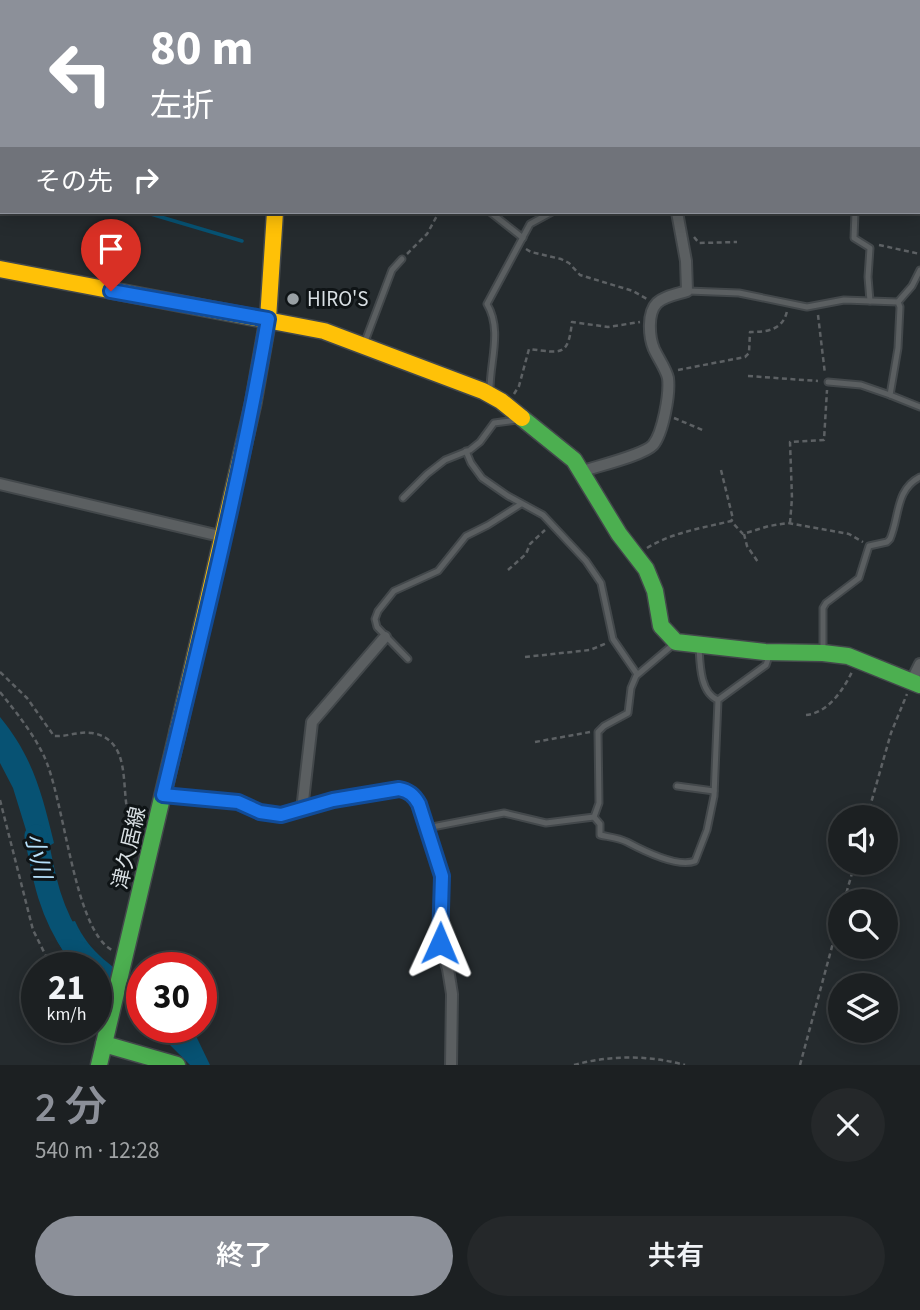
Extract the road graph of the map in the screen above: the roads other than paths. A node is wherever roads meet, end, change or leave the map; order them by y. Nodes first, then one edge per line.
1 (275, 214) edge
2 (492, 214) edge
3 (548, 214) edge
4 (677, 214) edge
5 (855, 214) edge
6 (521, 241) junction
7 (402, 259) road end
8 (0, 269) edge
9 (920, 270) edge
10 (687, 292) junction
11 (870, 301) junction
12 (898, 302) junction
13 (268, 319) junction
14 (364, 344) junction
15 (828, 382) road end
16 (490, 395) junction
17 (890, 395) junction
18 (920, 407) edge
19 (523, 419) junction
20 (466, 451) junction
21 (583, 471) junction
22 (920, 477) edge
23 (0, 484) edge
24 (402, 498) dead end
25 (521, 503) junction
26 (224, 537) junction
27 (384, 637) junction
28 (676, 642) junction
29 (699, 645) junction
30 (770, 652) junction
31 (823, 653) junction
32 (408, 659) dead end
33 (920, 664) edge
34 (637, 674) junction
35 (914, 683) edge
36 (718, 700) junction
37 (677, 786) dead end
38 (714, 791) junction
39 (163, 795) junction
40 (302, 810) junction
41 (594, 817) junction
42 (427, 828) junction
43 (104, 1044) junction
44 (99, 1065) edge
45 (177, 1065) edge
46 (451, 1065) edge

1 - 13 main road, 津久居線
2 - 6 lane
3 - 6 lane
4 - 10 street
5 - 11 lane
6 - 16 lane
7 - 14 lane
8 - 13 main road
9 - 12 lane
10 - 11 lane
10 - 21 street
11 - 12 lane
12 - 17 lane
13 - 14 main road
13 - 26 main road, 津久居線
14 - 16 main road
15 - 17 lane
16 - 19 main road
17 - 18 lane
19 - 20 lane
19 - 21 main road
20 - 24 lane
20 - 25 lane
21 - 28 main road
22 - 31 lane
23 - 26 street
25 - 27 lane
25 - 34 lane
26 - 39 main road, 津久居線
27 - 32 lane
27 - 40 street
28 - 29 main road
28 - 34 lane
29 - 30 main road
29 - 36 lane
30 - 31 main road
30 - 36 lane
31 - 35 main road
33 - 35 street
34 - 41 lane
36 - 38 lane
37 - 38 lane
38 - 41 lane
39 - 40 street
39 - 43 main road, 津久居線
40 - 42 street
41 - 42 lane
42 - 46 street
43 - 44 main road, 津久居線
43 - 45 main road

